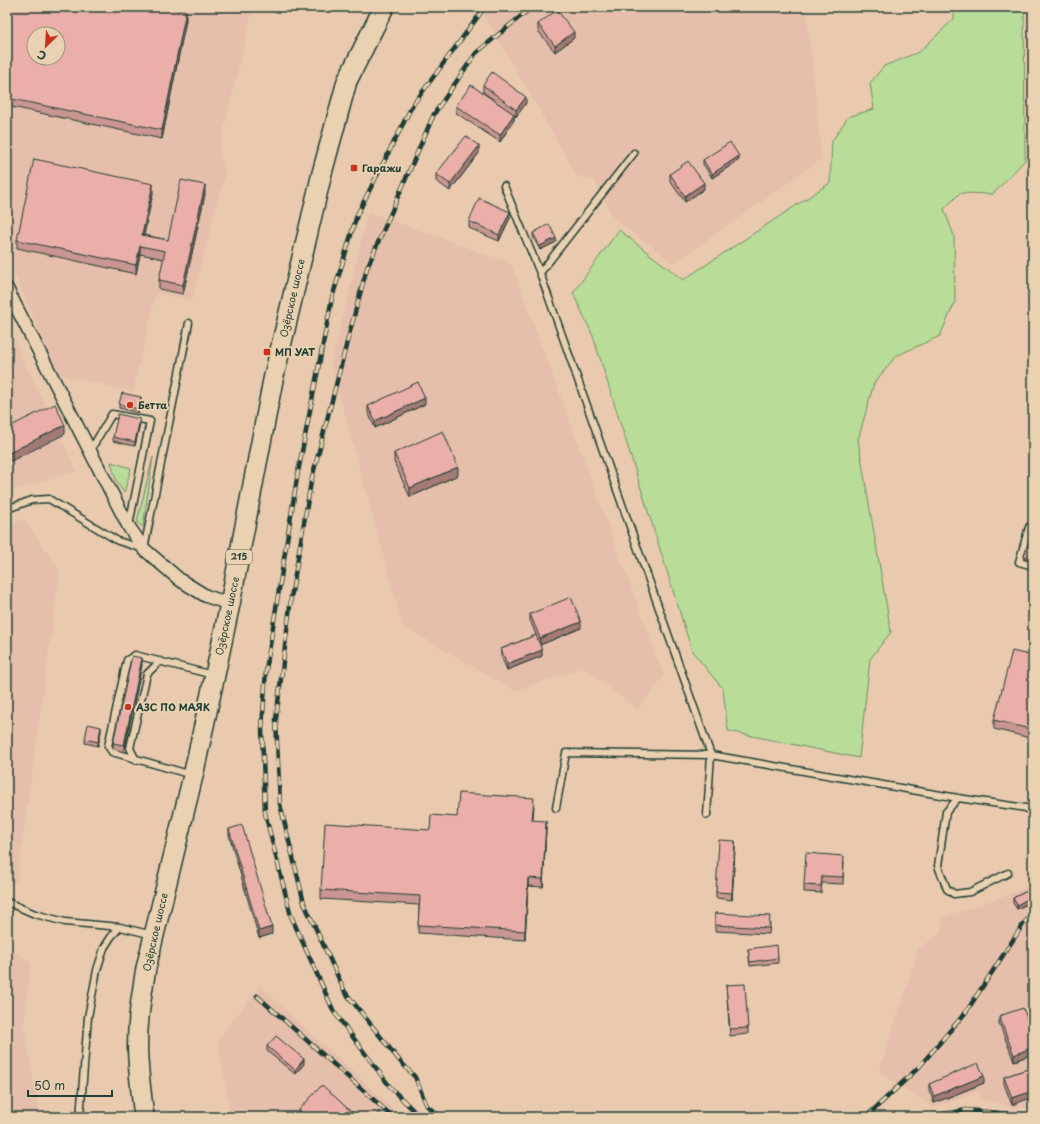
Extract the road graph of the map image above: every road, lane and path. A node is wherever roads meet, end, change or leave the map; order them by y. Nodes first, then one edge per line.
1 (384, 7) edge
2 (634, 153) dead end
3 (504, 186) dead end
4 (540, 273) junction
5 (7, 289) edge
6 (189, 323) dead end
7 (90, 451) junction
8 (7, 509) edge
9 (129, 527) junction
10 (1033, 528) edge
11 (144, 549) junction
12 (1033, 566) edge
13 (230, 604) junction
14 (160, 661) junction
15 (215, 675) junction
16 (711, 755) junction
17 (136, 760) junction
18 (193, 776) junction
19 (958, 798) junction
20 (556, 808) dead end
21 (1033, 813) edge
22 (707, 815) dead end
23 (1008, 873) dead end
24 (7, 902) edge
25 (120, 927) junction
26 (154, 935) junction
27 (80, 1117) edge
28 (144, 1117) edge

1 - 13 main road, Озёрское шоссе / 215
2 - 4 lane
3 - 4 lane
4 - 16 lane
5 - 7 street
6 - 11 lane
7 - 9 street
7 - 9 lane
8 - 11 lane
9 - 11 street
10 - 12 lane
11 - 13 street
13 - 15 main road, Озёрское шоссе / 215
14 - 15 lane
14 - 17 lane
14 - 17 lane
15 - 18 main road, Озёрское шоссе / 215
16 - 19 lane
16 - 20 lane
16 - 22 lane
17 - 18 lane
18 - 26 main road, Озёрское шоссе / 215
19 - 21 lane
19 - 23 lane
24 - 25 lane
25 - 26 lane
25 - 27 lane
26 - 28 main road, Озёрское шоссе / 215

